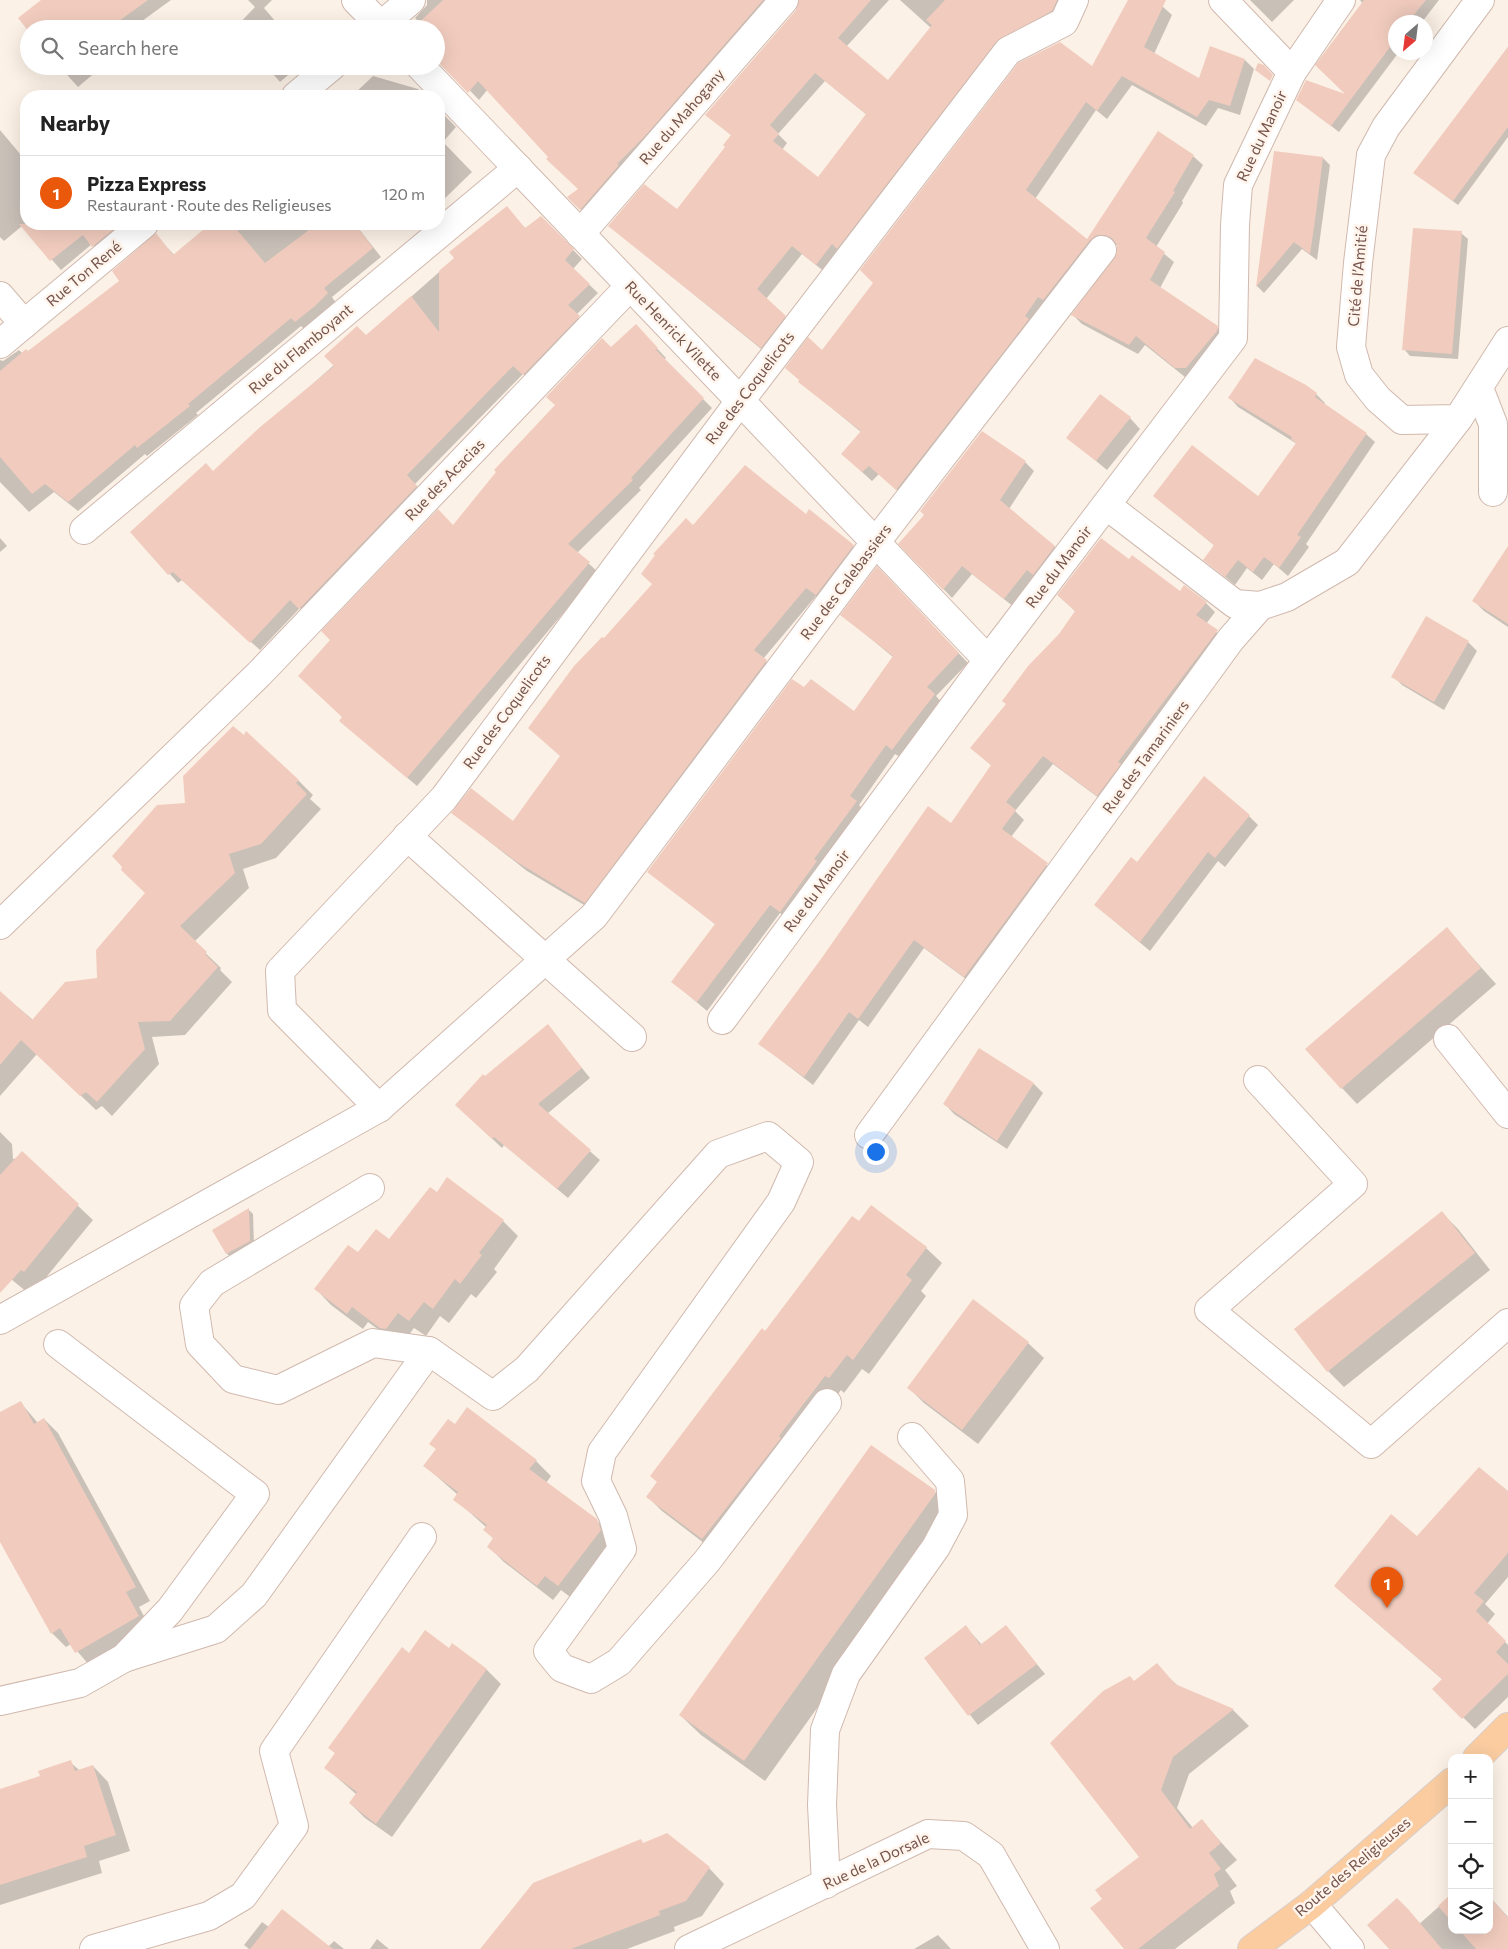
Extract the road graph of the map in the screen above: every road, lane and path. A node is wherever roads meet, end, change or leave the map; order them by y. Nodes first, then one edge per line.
1 (356, 0) edge
2 (411, 0) edge
3 (784, 0) edge
4 (1074, 0) edge
5 (1223, 0) edge
6 (1341, 0) edge
7 (1480, 0) edge
8 (374, 20) edge
9 (390, 20) edge
10 (1292, 72) junction
11 (321, 75) edge
12 (429, 75) edge
13 (303, 90) edge
14 (443, 90) edge
15 (445, 92) edge
16 (518, 168) junction
17 (445, 229) edge
18 (137, 230) edge
19 (444, 230) edge
20 (580, 234) junction
21 (1102, 250) dead end
22 (630, 286) junction
23 (0, 296) edge
24 (24, 324) junction
25 (1508, 342) edge
26 (0, 344) edge
27 (1479, 388) junction
28 (740, 401) junction
29 (1458, 419) junction
30 (1493, 492) dead end
31 (1106, 505) junction
32 (84, 530) dead end
33 (875, 543) junction
34 (1260, 606) junction
35 (988, 660) junction
36 (407, 836) junction
37 (1, 920) edge
38 (544, 960) junction
39 (722, 1020) dead end
40 (632, 1037) dead end
41 (1448, 1038) dead end
42 (1258, 1080) dead end
43 (379, 1108) junction
44 (1508, 1114) edge
45 (869, 1135) dead end
46 (370, 1188) dead end
47 (0, 1320) edge
48 (1508, 1323) edge
49 (58, 1344) dead end
50 (429, 1351) junction
51 (827, 1404) dead end
52 (912, 1437) dead end
53 (422, 1537) dead end
54 (124, 1658) junction
55 (0, 1701) edge
56 (1508, 1727) edge
57 (1481, 1754) edge
58 (1448, 1785) edge
59 (826, 1884) junction
60 (1312, 1904) junction
61 (94, 1949) edge
62 (690, 1949) edge
63 (1045, 1949) edge
64 (1252, 1949) edge
65 (1350, 1949) edge

1 - 8 street
2 - 9 street
3 - 20 street, Rue du Mahogany
4 - 28 street, Rue des Coquelicots
5 - 10 street
6 - 10 street
7 - 29 street, Cité de l’Amitié
10 - 31 street, Rue du Manoir
11 - 13 street
12 - 14 street, Rue Henrick Vilette
15 - 16 street, Rue Henrick Vilette
16 - 17 street, Rue du Flamboyant
16 - 20 street, Rue Henrick Vilette
18 - 24 street, Rue Ton René
19 - 32 street, Rue du Flamboyant
20 - 22 street, Rue Henrick Vilette
21 - 33 street, Rue des Calebassiers
22 - 28 street, Rue Henrick Vilette
22 - 37 street, Rue des Acacias
23 - 24 street
24 - 26 street, Rue Ton René
25 - 27 street
27 - 29 street
27 - 30 street
28 - 33 street, Rue Henrick Vilette
28 - 36 street, Rue des Coquelicots
29 - 34 street
31 - 34 street
31 - 35 street, Rue du Manoir
33 - 35 street, Rue Henrick Vilette
33 - 38 street, Rue des Calebassiers
34 - 45 street, Rue des Tamariniers
35 - 39 street, Rue du Manoir
36 - 38 street
36 - 43 street, Rue des Coquelicots
38 - 40 street
38 - 43 street, Rue des Calebassiers
41 - 44 street
42 - 48 street
43 - 47 street, Rue des Calebassiers
46 - 50 street
49 - 54 street
50 - 51 street
50 - 54 street
52 - 59 street
53 - 61 street
54 - 55 street
56 - 57 main road
58 - 60 main road, Route des Religieuses
59 - 62 street, Rue de la Dorsale
59 - 63 street, Rue de la Dorsale
60 - 64 main road, Route des Religieuses
60 - 65 street

